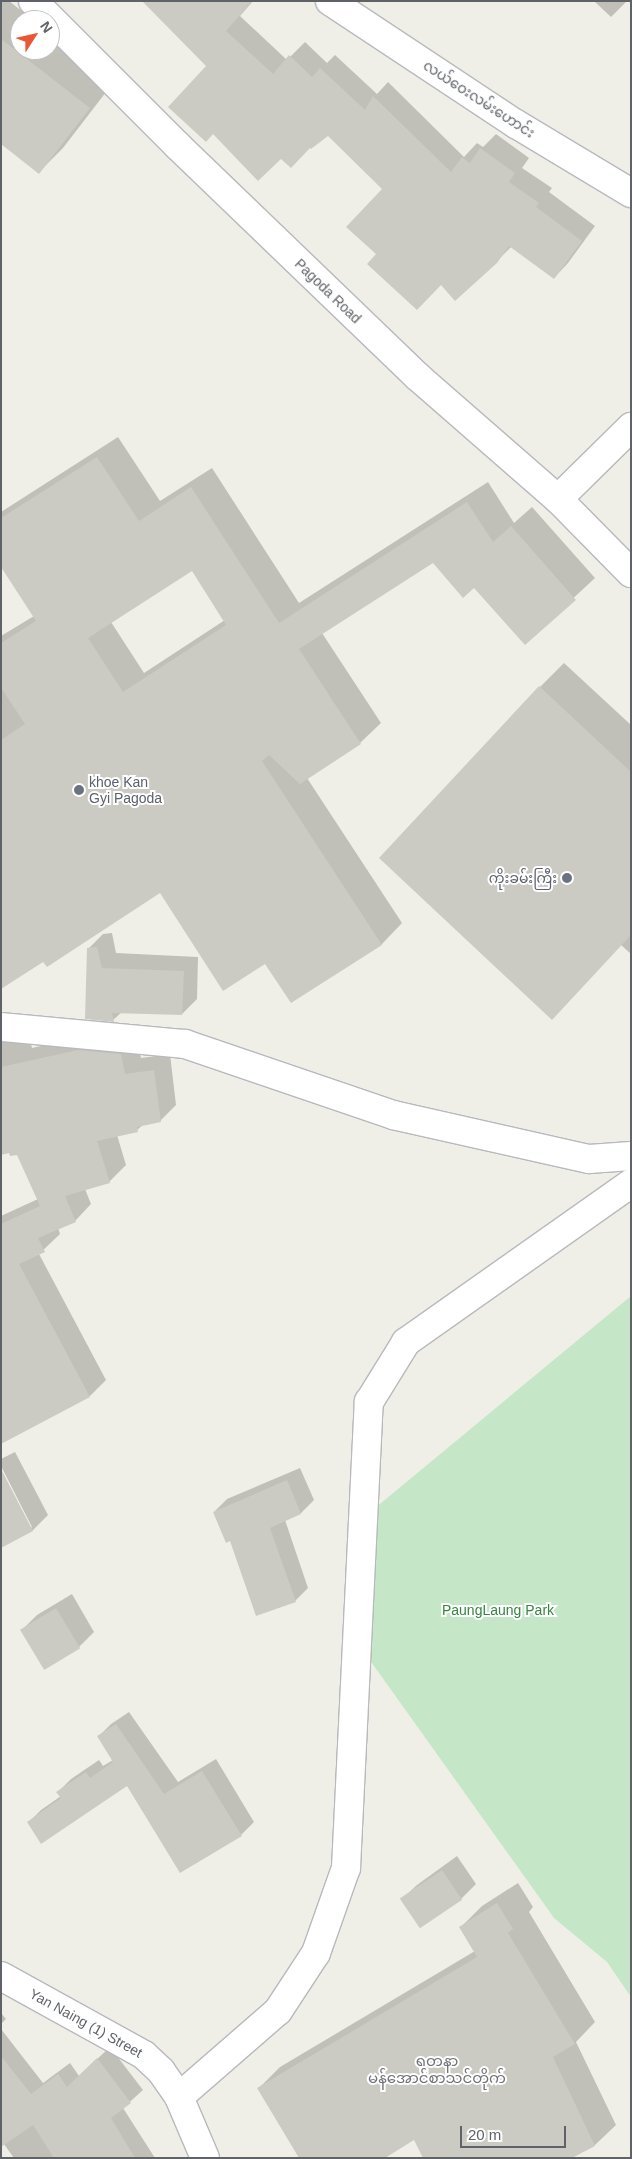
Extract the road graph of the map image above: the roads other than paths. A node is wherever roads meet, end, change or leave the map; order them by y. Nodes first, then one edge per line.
1 (33, 1) edge
2 (330, 1) edge
3 (631, 193) edge
4 (631, 426) edge
5 (558, 499) junction
6 (631, 573) edge
7 (1, 1027) edge
8 (631, 1156) edge
9 (631, 1183) edge
10 (1, 1976) edge
11 (179, 2097) junction
12 (205, 2158) edge

1 - 5 street, Pagoda Road
2 - 3 street, လယ်ဝေးလမ်းဟောင်း
4 - 5 street
5 - 6 street, Pagoda Road
7 - 8 street
9 - 11 street
10 - 11 street, Yan Naing (1) Street
11 - 12 street, Yan Naing (1) Street

